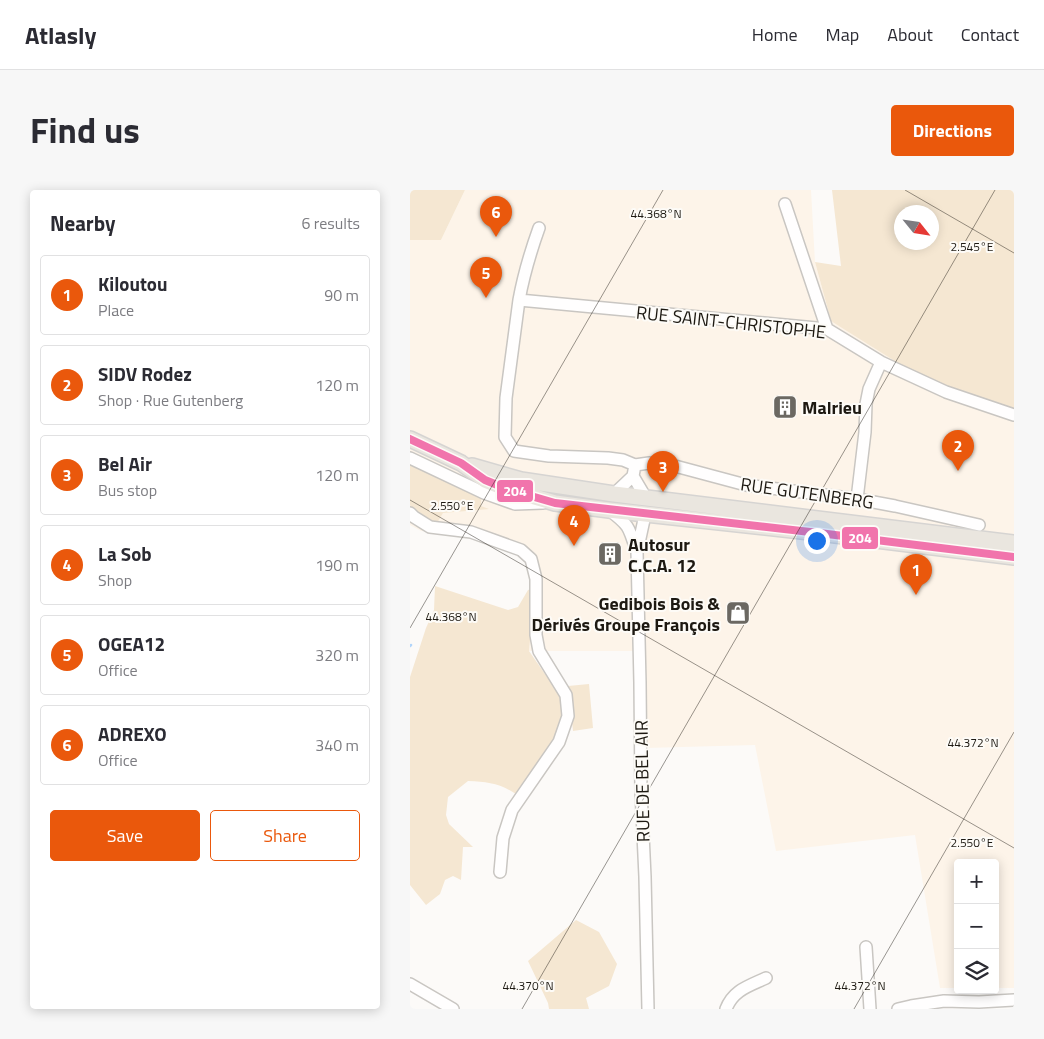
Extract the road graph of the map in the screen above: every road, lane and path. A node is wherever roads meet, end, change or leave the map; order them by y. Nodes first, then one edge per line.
1 (785, 204) dead end
2 (540, 228) dead end
3 (520, 300) junction
4 (827, 329) junction
5 (881, 362) junction
6 (1014, 415) edge
7 (410, 439) edge
8 (410, 458) edge
9 (461, 463) junction
10 (634, 471) junction
11 (614, 494) junction
12 (646, 498) junction
13 (857, 499) junction
14 (556, 502) junction
15 (609, 510) junction
16 (410, 513) edge
17 (645, 515) junction
18 (979, 525) dead end
19 (1014, 543) edge
20 (637, 552) junction
21 (1014, 557) edge
22 (500, 872) dead end
23 (866, 947) dead end
24 (766, 978) dead end
25 (410, 984) edge
26 (1014, 1000) edge
27 (981, 1005) edge
28 (453, 1009) edge
29 (648, 1009) edge
30 (726, 1009) edge
31 (870, 1009) edge
32 (898, 1009) edge

1 - 4 street
2 - 3 street
3 - 4 street, RUE SAINT-CHRISTOPHE
3 - 10 street, RUE GUTENBERG
4 - 5 street, RUE SAINT-CHRISTOPHE
5 - 6 street, RUE SAINT-CHRISTOPHE
5 - 13 street
7 - 9 main road
8 - 14 street
9 - 11 main road
9 - 14 main road
10 - 11 street
10 - 12 street
10 - 13 street, RUE GUTENBERG
11 - 12 main road
12 - 19 main road
13 - 18 street, RUE GUTENBERG
14 - 15 main road
15 - 17 main road
15 - 20 street, RUE DE BEL AIR
16 - 22 street
17 - 20 street, RUE DE BEL AIR
17 - 21 main road
20 - 29 street, RUE DE BEL AIR
23 - 31 street
24 - 30 street
25 - 28 street
26 - 27 street
27 - 32 street

